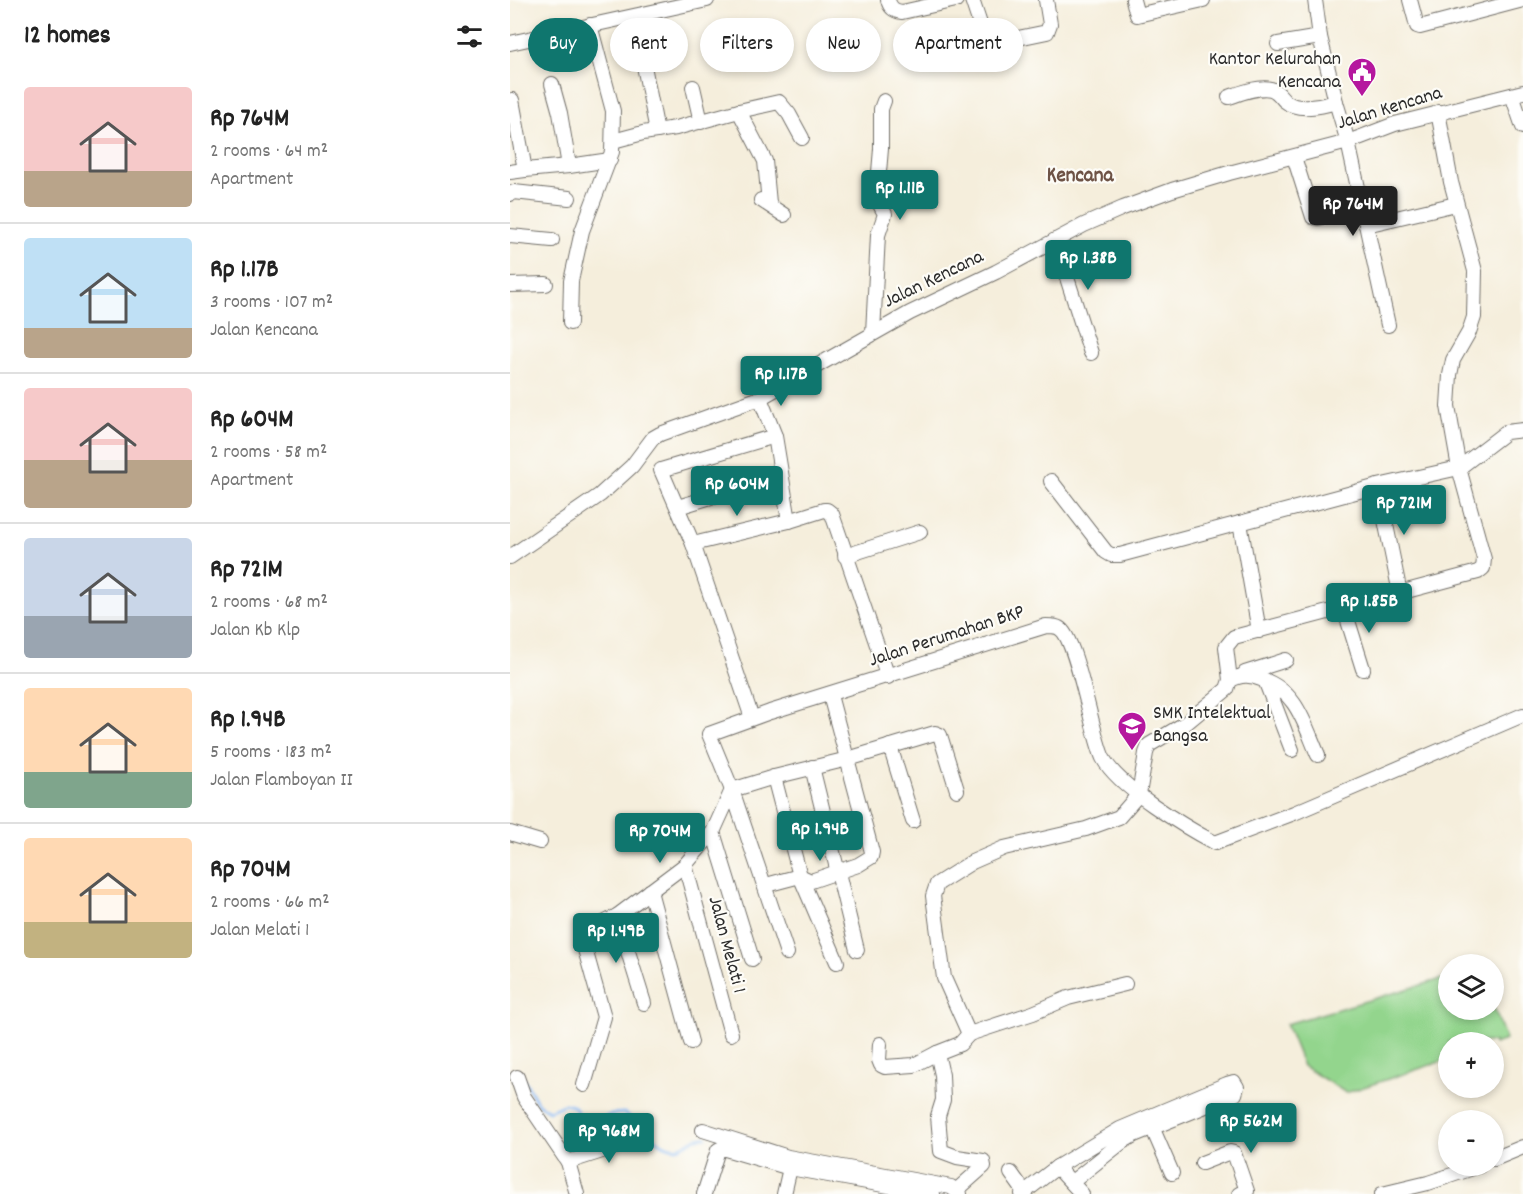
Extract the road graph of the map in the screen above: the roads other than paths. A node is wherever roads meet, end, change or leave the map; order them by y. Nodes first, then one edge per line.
1 (707, 0) edge
2 (888, 0) edge
3 (956, 0) edge
4 (972, 0) edge
5 (1046, 0) edge
6 (1133, 0) edge
7 (1203, 0) edge
8 (1315, 0) edge
9 (1410, 0) edge
10 (1523, 0) edge
11 (684, 2) edge
12 (598, 23) edge
13 (1320, 37) junction
14 (528, 39) edge
15 (510, 43) edge
16 (1278, 44) dead end
17 (598, 54) edge
18 (645, 72) edge
19 (552, 84) dead end
20 (693, 87) dead end
21 (1518, 94) edge
22 (1229, 97) dead end
23 (512, 100) dead end
24 (885, 101) dead end
25 (1336, 102) junction
26 (739, 111) junction
27 (1438, 112) junction
28 (701, 122) junction
29 (1523, 127) edge
30 (657, 131) junction
31 (802, 138) dead end
32 (613, 141) junction
33 (1348, 142) junction
34 (1294, 157) junction
35 (610, 160) junction
36 (569, 166) junction
37 (525, 170) junction
38 (510, 172) edge
39 (510, 194) edge
40 (569, 198) dead end
41 (1456, 204) junction
42 (1362, 209) junction
43 (784, 215) dead end
44 (1366, 225) junction
45 (510, 236) edge
46 (552, 240) dead end
47 (1054, 240) junction
48 (546, 284) dead end
49 (510, 285) edge
50 (570, 323) dead end
51 (1388, 326) dead end
52 (873, 333) junction
53 (1091, 352) dead end
54 (760, 398) junction
55 (1523, 430) edge
56 (775, 436) junction
57 (1459, 468) junction
58 (780, 476) junction
59 (1051, 481) dead end
60 (1378, 486) junction
61 (678, 507) junction
62 (789, 521) junction
63 (1240, 523) junction
64 (920, 532) dead end
65 (693, 544) junction
66 (845, 556) junction
67 (510, 557) edge
68 (1400, 593) junction
69 (1344, 608) junction
70 (1258, 631) junction
71 (1286, 660) dead end
72 (1363, 669) dead end
73 (888, 677) junction
74 (1236, 677) junction
75 (1265, 680) junction
76 (830, 695) junction
77 (1523, 715) edge
78 (752, 718) junction
79 (890, 746) junction
80 (1292, 750) dead end
81 (1318, 755) dead end
82 (848, 759) junction
83 (812, 767) junction
84 (774, 777) junction
85 (732, 790) junction
86 (957, 790) dead end
87 (1139, 794) junction
88 (913, 821) dead end
89 (713, 832) junction
90 (510, 834) edge
91 (540, 842) dead end
92 (685, 865) junction
93 (839, 871) junction
94 (800, 876) junction
95 (766, 885) junction
96 (650, 891) junction
97 (617, 916) junction
98 (857, 950) dead end
99 (787, 953) dead end
100 (752, 959) dead end
101 (837, 963) dead end
102 (1125, 984) dead end
103 (644, 1003) dead end
104 (731, 1034) dead end
105 (969, 1034) junction
106 (691, 1042) dead end
107 (880, 1044) dead end
108 (937, 1053) junction
109 (517, 1077) dead end
110 (584, 1085) dead end
111 (1152, 1127) junction
112 (703, 1130) dead end
113 (633, 1138) dead end
114 (1523, 1148) edge
115 (1504, 1156) edge
116 (568, 1162) junction
117 (1202, 1163) dead end
118 (1057, 1167) junction
119 (790, 1168) junction
120 (1011, 1173) dead end
121 (1172, 1173) dead end
122 (1448, 1176) edge
123 (1072, 1182) junction
124 (958, 1192) edge
125 (1024, 1193) edge
126 (577, 1194) edge
127 (704, 1194) edge
128 (784, 1194) edge
129 (933, 1194) edge
130 (1082, 1194) edge
131 (1239, 1194) edge
132 (1382, 1194) edge

1 - 11 street
2 - 3 street
4 - 5 street
6 - 7 street
8 - 13 street
9 - 10 street
11 - 12 street
13 - 16 street
13 - 25 street
14 - 15 street
17 - 32 street
18 - 30 street
19 - 36 street
20 - 28 street
21 - 27 street, Jalan Kencana
21 - 29 street
22 - 25 street
23 - 37 street
24 - 52 street
25 - 33 street
26 - 28 street
26 - 31 street
26 - 43 street
27 - 33 street, Jalan Kencana
27 - 41 street
28 - 30 street
30 - 32 street
32 - 35 street
33 - 34 street, Jalan Kencana
33 - 42 street
34 - 42 street
34 - 47 street, Jalan Kencana
35 - 36 street
35 - 50 street
36 - 37 street
37 - 38 street
39 - 40 street
41 - 44 street
41 - 57 street
42 - 44 street
44 - 51 street
45 - 46 street
47 - 52 street, Jalan Kencana
47 - 53 street
48 - 49 street
52 - 54 street, Jalan Kencana
54 - 56 street
54 - 67 street, Jalan Kencana
55 - 57 street
56 - 58 street
56 - 61 street
57 - 60 street
57 - 68 street
58 - 61 street
58 - 62 street
59 - 63 street
60 - 63 street
60 - 68 street
61 - 65 street
62 - 65 street
62 - 66 street
63 - 70 street
64 - 66 street
65 - 78 street
66 - 73 street
68 - 69 street
69 - 70 street
69 - 72 street
70 - 74 street
71 - 74 street
73 - 76 street, Jalan Perumahan BKP
73 - 87 street, Jalan Perumahan BKP
74 - 75 street
74 - 87 street
75 - 80 street
75 - 81 street
76 - 78 street, Jalan Perumahan BKP
76 - 82 street
77 - 87 street, Jalan Perumahan BKP
78 - 85 street, Jalan Perumahan BKP
79 - 82 street
79 - 86 street
79 - 88 street
82 - 83 street
82 - 93 street
83 - 84 street
83 - 93 street
84 - 85 street
84 - 94 street
85 - 89 street
85 - 95 street
87 - 105 street
89 - 92 street
89 - 100 street
90 - 91 street
92 - 96 street
92 - 104 street, Jalan Melati 1
93 - 94 street
93 - 98 street
94 - 95 street
94 - 101 street
95 - 99 street
96 - 97 street
96 - 106 street
97 - 103 street
97 - 110 street
102 - 105 street
105 - 108 street
107 - 108 street
108 - 124 street
109 - 116 street
111 - 118 street
111 - 121 street
111 - 123 street
112 - 124 street
113 - 116 street
114 - 115 street
116 - 126 street
117 - 131 street
118 - 123 street
118 - 125 street
119 - 127 street
119 - 128 street
119 - 129 street
120 - 125 street
122 - 132 street
123 - 130 street

